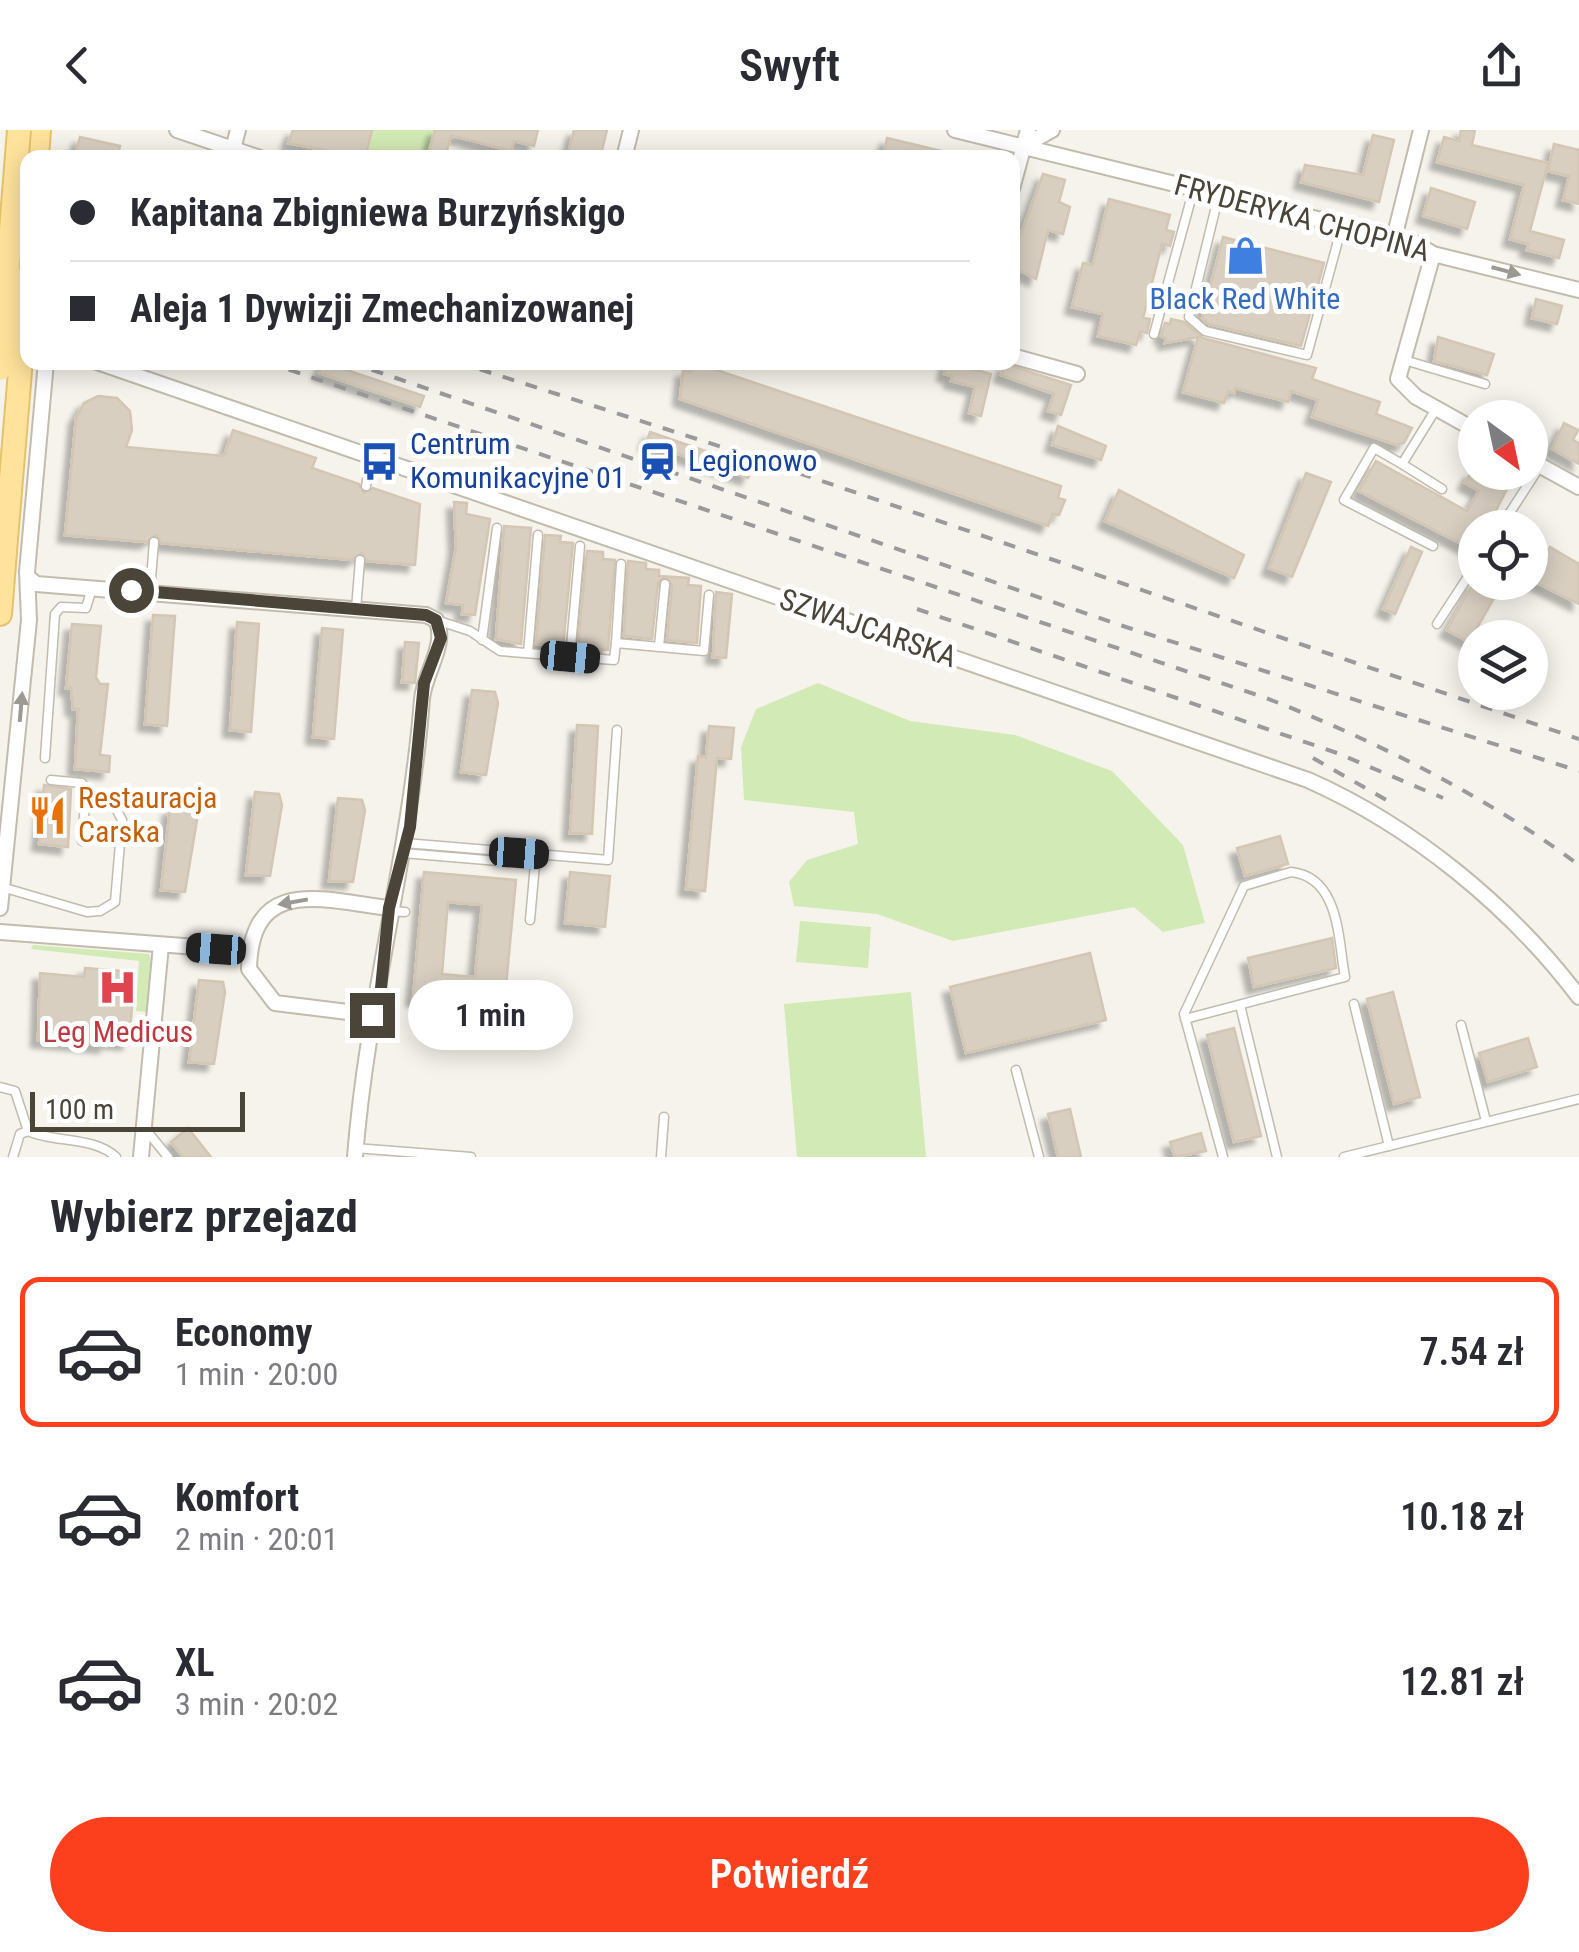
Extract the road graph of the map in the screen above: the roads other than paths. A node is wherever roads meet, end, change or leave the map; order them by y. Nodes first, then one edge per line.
1 (19, 130) edge
2 (177, 130) edge
3 (238, 130) edge
4 (955, 130) edge
5 (1052, 130) edge
6 (1421, 130) edge
7 (1027, 137) edge
8 (233, 148) junction
9 (238, 150) edge
10 (1020, 161) edge
11 (1194, 188) junction
12 (1218, 194) junction
13 (1342, 226) junction
14 (1394, 238) junction
15 (1433, 254) junction
16 (1579, 290) edge
17 (1154, 334) dead end
18 (1020, 358) edge
19 (1401, 359) junction
20 (0, 369) edge
21 (20, 370) edge
22 (45, 370) edge
23 (120, 370) edge
24 (1076, 374) dead end
25 (1486, 384) dead end
26 (1436, 408) junction
27 (1458, 420) edge
28 (372, 458) junction
29 (1402, 464) junction
30 (1548, 470) edge
31 (366, 486) dead end
32 (1579, 487) edge
33 (1442, 489) dead end
34 (498, 528) dead end
35 (538, 535) dead end
36 (154, 542) dead end
37 (580, 546) dead end
38 (1433, 546) dead end
39 (360, 560) dead end
40 (621, 564) dead end
41 (30, 580) junction
42 (665, 584) dead end
43 (92, 588) junction
44 (150, 591) junction
45 (1458, 593) edge
46 (709, 594) dead end
47 (356, 609) junction
48 (0, 614) edge
49 (436, 620) junction
50 (1438, 624) dead end
51 (482, 640) junction
52 (616, 643) junction
53 (659, 646) junction
54 (528, 654) junction
55 (570, 657) junction
56 (617, 730) dead end
57 (45, 758) dead end
58 (51, 780) dead end
59 (86, 792) junction
60 (82, 841) dead end
61 (404, 848) junction
62 (5, 888) junction
63 (0, 908) edge
64 (389, 910) junction
65 (405, 912) dead end
66 (530, 920) dead end
67 (0, 932) edge
68 (160, 945) junction
69 (249, 951) junction
70 (1579, 997) edge
71 (1354, 1004) dead end
72 (1240, 1005) junction
73 (372, 1015) junction
74 (1185, 1019) junction
75 (1461, 1024) dead end
76 (1016, 1070) dead end
77 (0, 1087) edge
78 (1579, 1099) edge
79 (664, 1117) dead end
80 (1486, 1121) junction
81 (144, 1126) junction
82 (28, 1132) junction
83 (1390, 1146) junction
84 (355, 1152) edge
85 (13, 1157) edge
86 (116, 1157) edge
87 (140, 1157) edge
88 (168, 1157) edge
89 (471, 1157) edge
90 (661, 1157) edge
91 (1038, 1157) edge
92 (1222, 1157) edge
93 (1277, 1157) edge
94 (1344, 1157) edge

1 - 20 main road, bridge
2 - 8 street
3 - 8 street
4 - 7 street, FRYDERYKA CHOPINA
5 - 7 street
6 - 14 street
7 - 10 street
7 - 11 street, FRYDERYKA CHOPINA
8 - 9 street
11 - 12 street, FRYDERYKA CHOPINA
11 - 17 lane
12 - 13 street, FRYDERYKA CHOPINA
12 - 13 lane
13 - 14 street, FRYDERYKA CHOPINA
14 - 15 street, FRYDERYKA CHOPINA
15 -> 16 street, FRYDERYKA CHOPINA
15 - 19 street
18 - 24 street
19 - 25 lane
19 - 26 street
21 - 48 main road, bridge
22 - 41 street
23 - 28 street, SZWAJCARSKA
26 - 27 street
26 - 29 lane
28 - 31 lane
28 - 70 street, SZWAJCARSKA
29 - 33 lane
29 - 38 lane
30 - 32 street
34 - 51 lane
35 - 54 lane
36 - 44 lane
37 - 55 lane
39 - 47 lane
40 - 52 lane
41 - 43 street
62 -> 41 street
42 - 53 lane
43 - 44 street
43 - 57 lane
44 - 47 street
45 - 50 lane
46 - 53 lane
47 - 49 street
49 - 51 lane
49 - 61 street
51 - 54 lane
52 - 53 lane
52 - 55 lane
54 - 55 lane
56 - 61 lane
58 - 59 lane
59 - 60 lane
59 - 62 lane
61 - 64 street
61 - 66 lane
62 - 63 street
64 - 65 lane
64 -> 69 street
64 - 73 street
67 - 68 street
68 - 69 street
68 - 81 street
69 - 73 street
71 - 83 lane
72 - 74 lane
72 - 74 lane
72 - 93 lane
73 - 84 street
74 - 92 lane
75 - 80 lane
76 - 91 lane
77 - 82 lane
78 - 80 lane
79 - 90 lane
80 - 83 lane
81 - 87 street
81 - 88 lane
82 - 85 lane
82 - 86 lane
83 - 94 lane
84 - 89 lane

